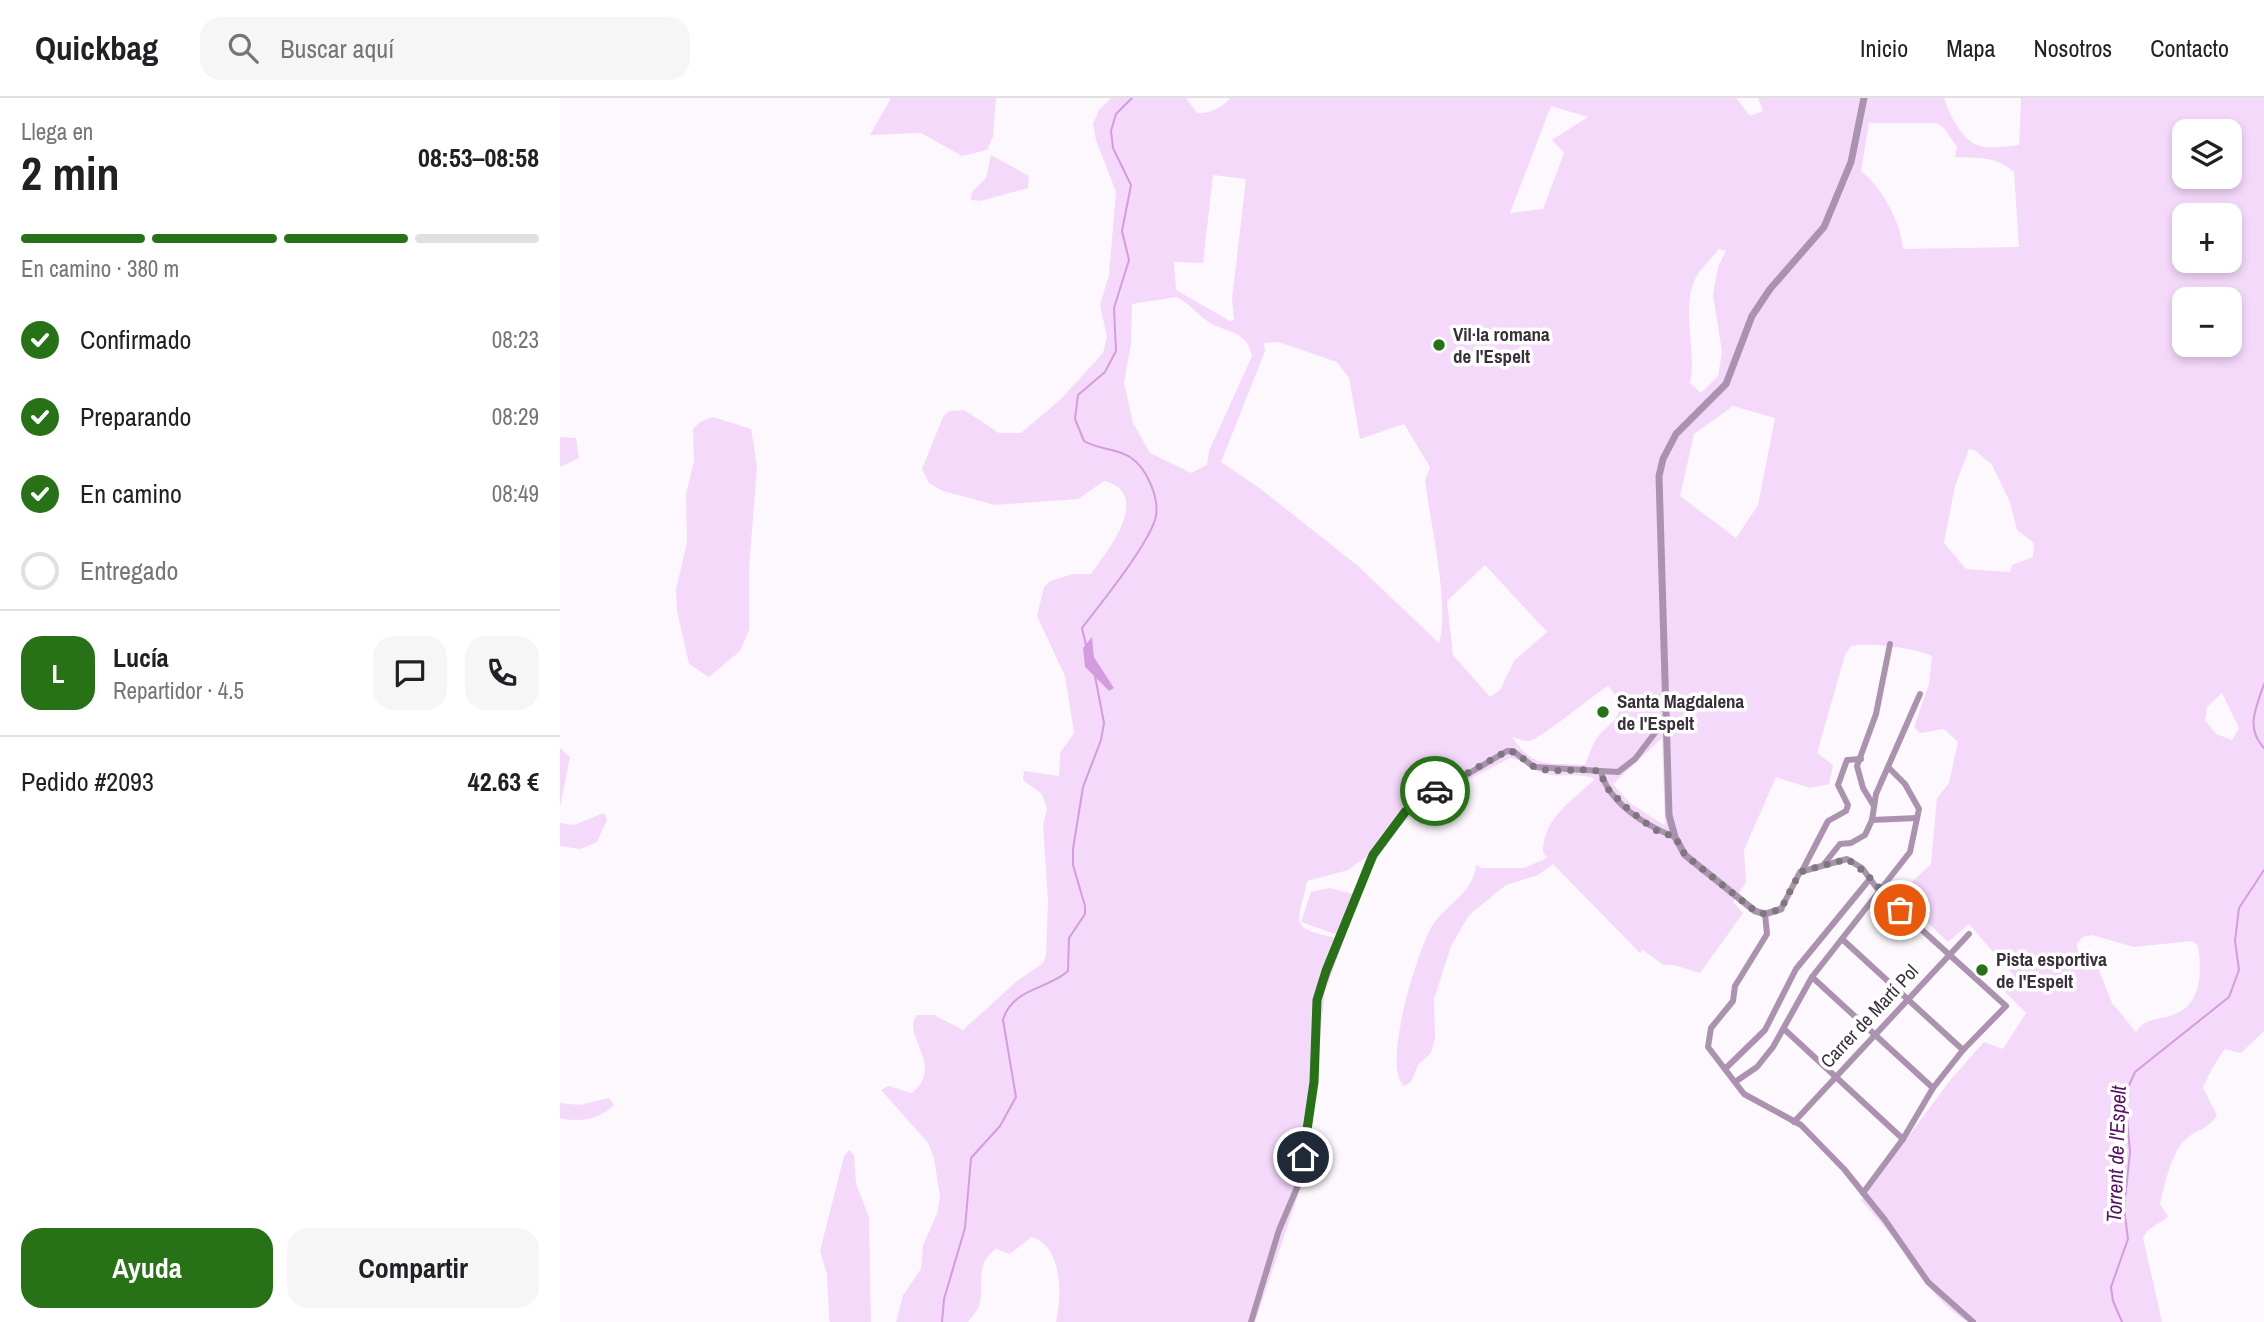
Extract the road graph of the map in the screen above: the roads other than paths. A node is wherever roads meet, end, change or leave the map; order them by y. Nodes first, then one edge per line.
1 (1864, 98) edge
2 (1890, 644) dead end
3 (1920, 694) dead end
4 (1668, 715) junction
5 (1861, 759) junction
6 (1888, 767) junction
7 (1601, 772) junction
8 (1874, 806) junction
9 (1917, 818) junction
10 (1872, 820) junction
11 (1675, 837) junction
12 (1824, 864) junction
13 (1800, 872) junction
14 (1869, 880) junction
15 (1879, 891) junction
16 (1781, 909) joint
17 (1765, 914) junction
18 (1969, 934) dead end
19 (1842, 939) junction
20 (1948, 954) junction
21 (1812, 977) junction
22 (1908, 997) junction
23 (1784, 1029) junction
24 (1873, 1035) junction
25 (1964, 1050) junction
26 (1726, 1069) junction
27 (1834, 1077) junction
28 (1735, 1082) junction
29 (1933, 1088) junction
30 (1794, 1122) junction
31 (1903, 1139) junction
32 (1863, 1193) junction
33 (1251, 1322) edge
34 (1973, 1322) edge

1 - 4 street
2 - 5 street
3 - 6 street
4 - 7 street
4 - 11 street
5 - 8 street
5 - 13 street
6 - 8 street
6 - 9 street
7 - 11 street
7 - 33 street
8 - 10 street
9 - 10 street
9 - 15 street
10 - 12 street
11 - 17 street
12 - 13 street
12 - 14 street
13 - 16 street
14 - 15 street
14 - 26 street
15 - 19 street
15 - 20 street
16 - 17 street
17 - 26 street
18 - 20 street, Carrer de Martí Pol
19 - 21 street
19 - 22 street
20 - 22 street, Carrer de Martí Pol
20 - 25 street
21 - 23 street
21 - 24 street
22 - 24 street, Carrer de Martí Pol
22 - 25 street
23 - 27 street
23 - 28 street
24 - 27 street, Carrer de Martí Pol
24 - 29 street
25 - 29 street
26 - 28 street
27 - 30 street, Carrer de Martí Pol
27 - 31 street
28 - 30 street
29 - 31 street
30 - 32 street
31 - 32 street
32 - 34 street

